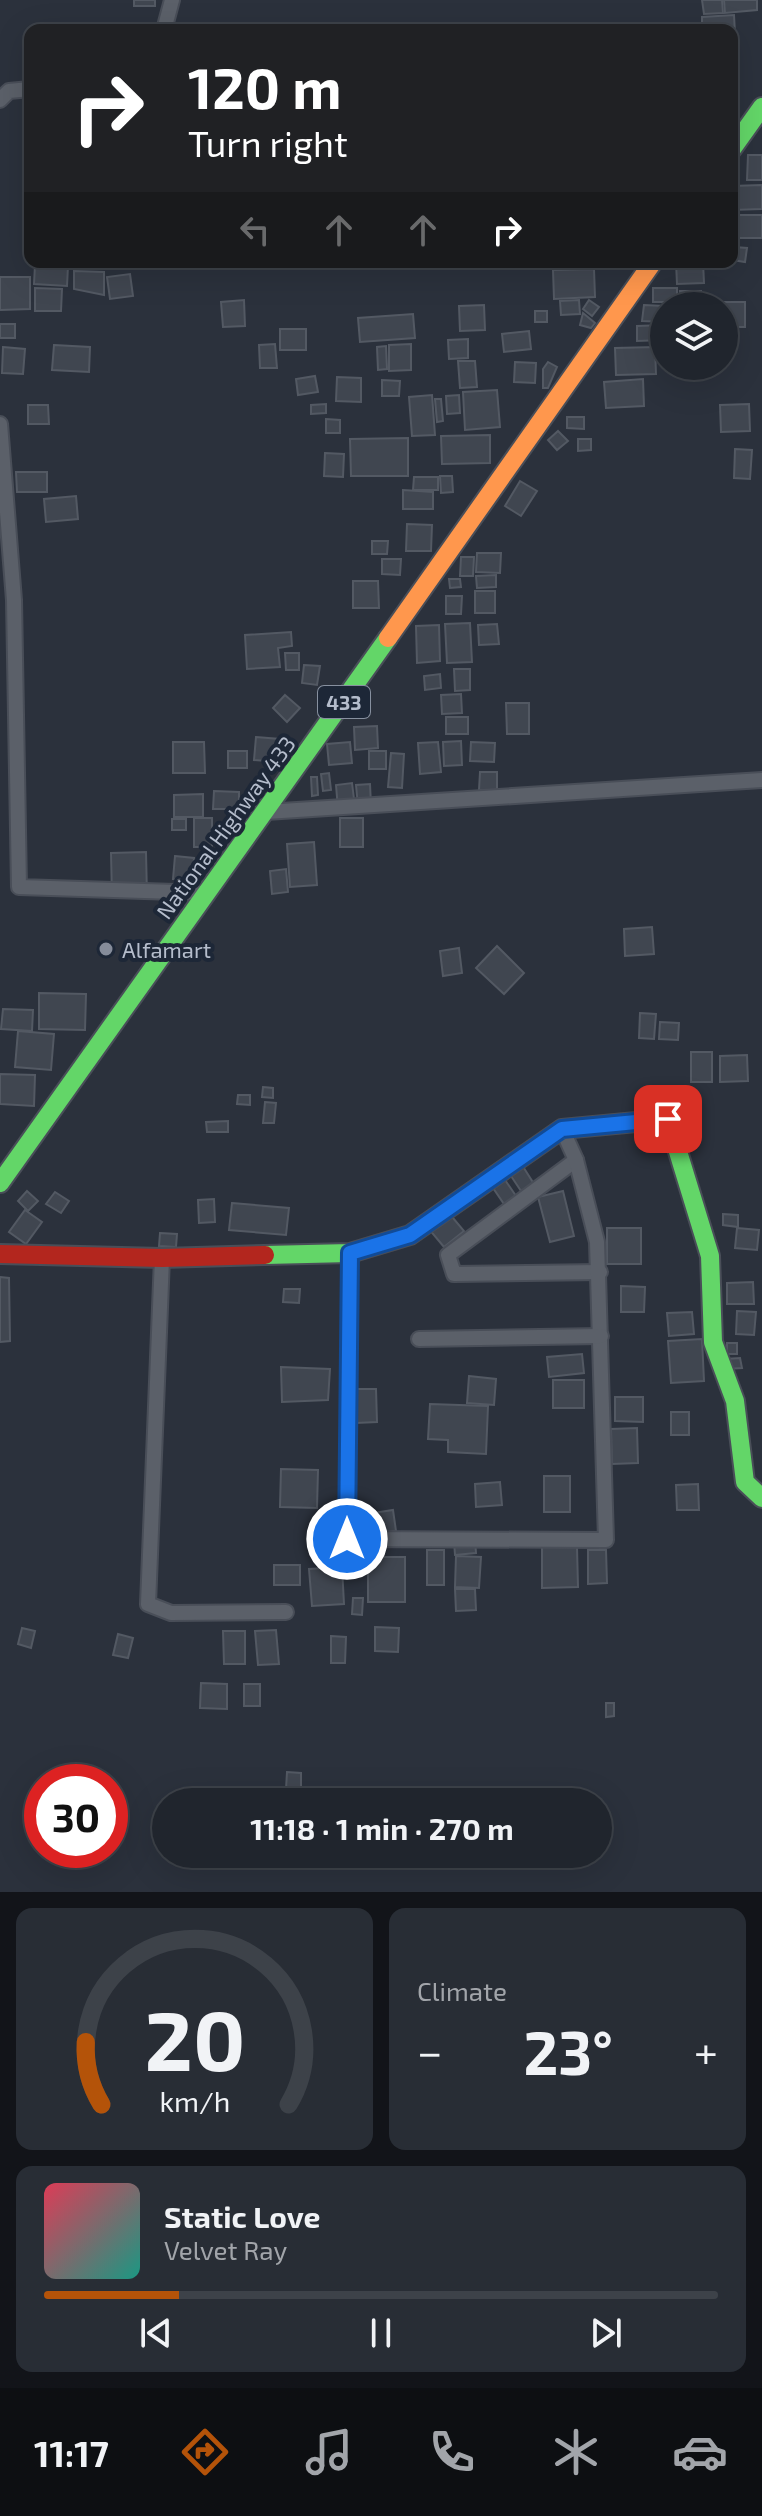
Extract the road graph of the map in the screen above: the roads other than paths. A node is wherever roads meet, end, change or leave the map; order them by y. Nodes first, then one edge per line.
1 (172, 0) edge
2 (166, 24) edge
3 (24, 90) edge
4 (0, 100) edge
5 (762, 107) edge
6 (738, 141) edge
7 (649, 268) edge
8 (0, 424) edge
9 (762, 780) edge
10 (266, 812) junction
11 (207, 893) junction
12 (562, 1129) junction
13 (576, 1160) junction
14 (0, 1183) edge
15 (350, 1253) junction
16 (0, 1254) edge
17 (162, 1258) junction
18 (600, 1272) junction
19 (601, 1336) junction
20 (419, 1339) dead end
21 (762, 1498) edge
22 (286, 1612) dead end

1 - 2 street
3 - 4 street
5 - 6 main road
7 - 10 main road, National Highway 433 / 433
8 - 11 street
9 - 10 street
10 - 11 main road, National Highway 433 / 433
11 - 14 main road, National Highway 433 / 433
12 - 13 street
12 - 15 main road
12 - 21 main road
13 - 18 street
13 - 18 street
15 - 17 main road
15 - 19 street
16 - 17 main road
17 - 22 street
18 - 19 street
19 - 20 street

